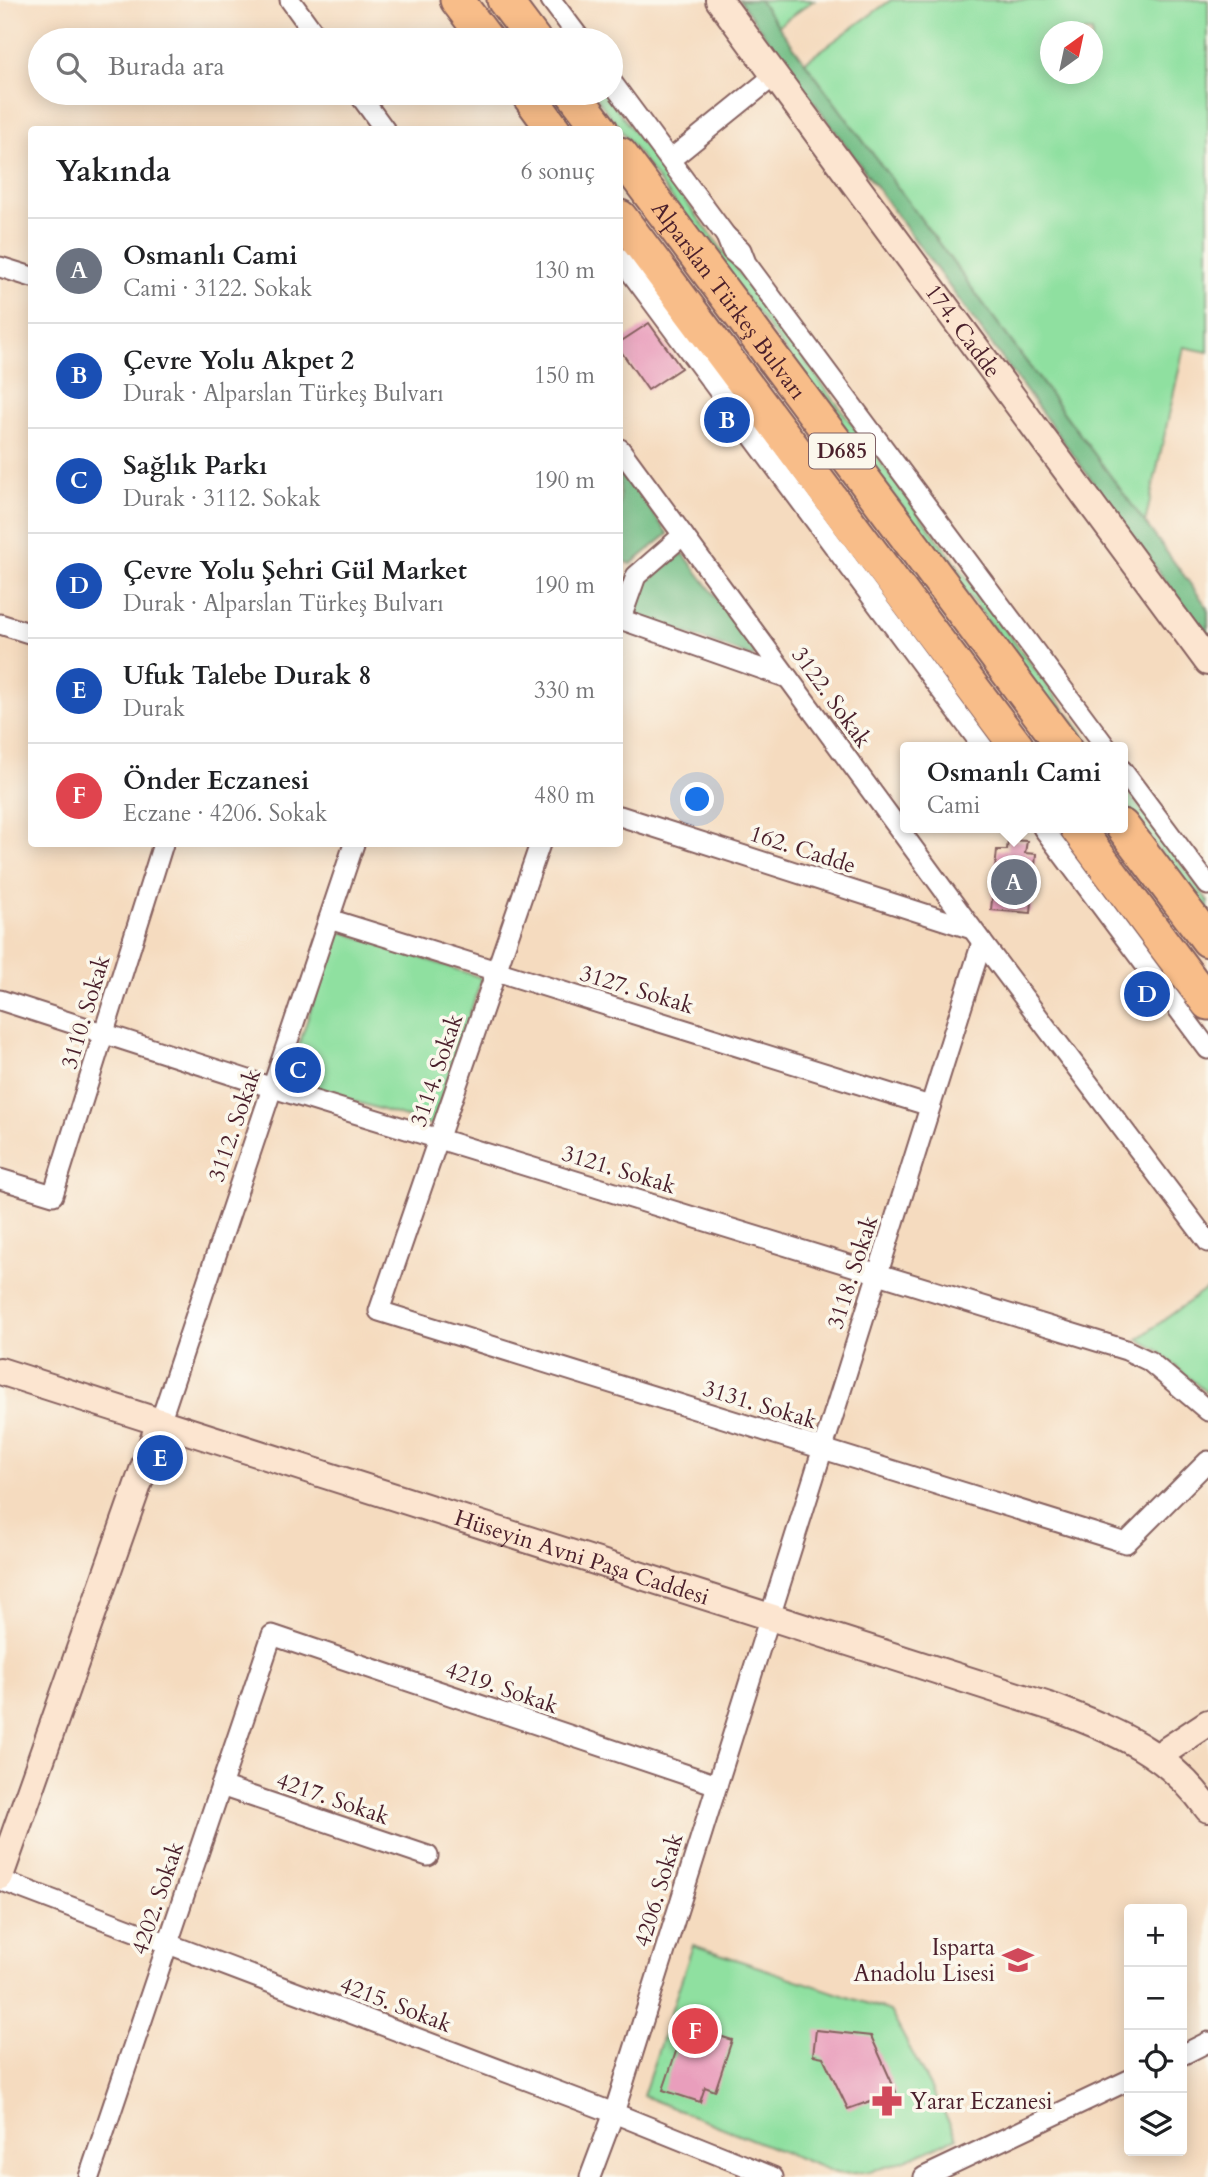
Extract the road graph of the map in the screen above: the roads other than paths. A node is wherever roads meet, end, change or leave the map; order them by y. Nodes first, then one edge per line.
1 (291, 0) edge
2 (457, 0) edge
3 (504, 0) edge
4 (551, 0) edge
5 (719, 0) edge
6 (311, 28) edge
7 (478, 28) edge
8 (525, 28) edge
9 (572, 28) edge
10 (775, 75) junction
11 (623, 97) edge
12 (367, 105) edge
13 (536, 105) edge
14 (582, 105) edge
15 (382, 126) edge
16 (551, 126) edge
17 (598, 126) edge
18 (623, 158) edge
19 (670, 160) junction
20 (623, 221) edge
21 (623, 262) edge
22 (0, 267) edge
23 (28, 276) edge
24 (623, 453) edge
25 (683, 535) junction
26 (623, 612) edge
27 (623, 621) edge
28 (0, 624) edge
29 (28, 633) edge
30 (1208, 662) edge
31 (788, 678) junction
32 (979, 742) edge
33 (1013, 742) edge
34 (1060, 742) edge
35 (1102, 742) edge
36 (1128, 778) edge
37 (623, 817) edge
38 (900, 830) edge
39 (902, 833) edge
40 (1047, 833) edge
41 (1081, 833) edge
42 (1127, 833) edge
43 (162, 847) edge
44 (353, 847) edge
45 (539, 847) edge
46 (1208, 885) edge
47 (329, 919) junction
48 (977, 935) junction
49 (1208, 940) edge
50 (496, 971) junction
51 (0, 1000) edge
52 (1208, 1003) edge
53 (104, 1034) junction
54 (1208, 1049) edge
55 (272, 1087) junction
56 (930, 1106) junction
57 (438, 1139) junction
58 (0, 1178) edge
59 (1208, 1242) edge
60 (877, 1274) junction
61 (379, 1311) joint
62 (0, 1371) edge
63 (1208, 1411) edge
64 (160, 1422) junction
65 (822, 1449) junction
66 (1208, 1461) edge
67 (769, 1616) junction
68 (272, 1635) joint
69 (1208, 1723) edge
70 (1158, 1756) junction
71 (717, 1785) junction
72 (221, 1786) junction
73 (1208, 1809) edge
74 (428, 1856) dead end
75 (0, 1878) edge
76 (168, 1944) junction
77 (1208, 2042) edge
78 (1187, 2052) edge
79 (1124, 2082) edge
80 (614, 2113) junction
81 (89, 2177) edge
82 (590, 2177) edge
83 (773, 2177) edge
84 (924, 2177) edge

1 - 6 street
2 - 7 highway
3 - 8 highway
4 - 9 street
5 - 10 main road, 174. Cadde
10 - 19 street
10 - 30 main road, 174. Cadde
11 - 19 street
12 - 15 street
13 - 16 highway
14 - 17 highway
18 - 34 highway, Alparslan Türkeş Bulvarı / D685
19 - 35 street
20 - 33 highway, Alparslan Türkeş Bulvarı / D685
21 - 32 street
22 - 23 street
24 - 25 street, 3122. Sokak
25 - 26 street
25 - 31 street, 3122. Sokak
27 - 31 street
28 - 29 street
31 - 38 street, 3122. Sokak
36 - 46 street
37 - 48 street, 162. Cadde
39 - 48 street, 3122. Sokak
40 - 54 street
41 - 52 highway
42 - 49 highway
43 - 53 street, 3110. Sokak
44 - 47 street, 3112. Sokak
45 - 50 street, 3114. Sokak
47 - 50 street, 3127. Sokak
47 - 55 street, 3112. Sokak
48 - 56 street, 3118. Sokak
48 - 59 street, 3122. Sokak
50 - 56 street, 3127. Sokak
50 - 57 street, 3114. Sokak
51 - 53 street, 3121. Sokak
53 - 55 street, 3121. Sokak
53 - 58 street, 3110. Sokak
55 - 57 street, 3121. Sokak
55 - 64 street, 3112. Sokak
56 - 60 street, 3118. Sokak
57 - 60 street, 3121. Sokak
57 - 61 street, 3114. Sokak
60 - 63 street, 3121. Sokak
60 - 65 street, 3118. Sokak
61 - 65 street, 3131. Sokak
62 - 64 main road, Hüseyin Avni Paşa Caddesi
64 - 67 main road, Hüseyin Avni Paşa Caddesi
64 - 75 main road
65 - 66 street, 3131. Sokak
65 - 67 street, 3118. Sokak
67 - 70 main road, Hüseyin Avni Paşa Caddesi
67 - 71 street, 4206. Sokak
68 - 71 street, 4219. Sokak
68 - 72 street, 4202. Sokak
69 - 70 main road
70 - 73 main road, Hüseyin Avni Paşa Caddesi
71 - 80 street, 4206. Sokak
72 - 74 street, 4217. Sokak
72 - 76 street, 4202. Sokak
75 - 76 street, 4215. Sokak
76 - 80 street, 4215. Sokak
76 - 81 street, 4202. Sokak
77 - 78 street
79 - 84 street
80 - 82 street, 4206. Sokak
80 - 83 street, 4215. Sokak

